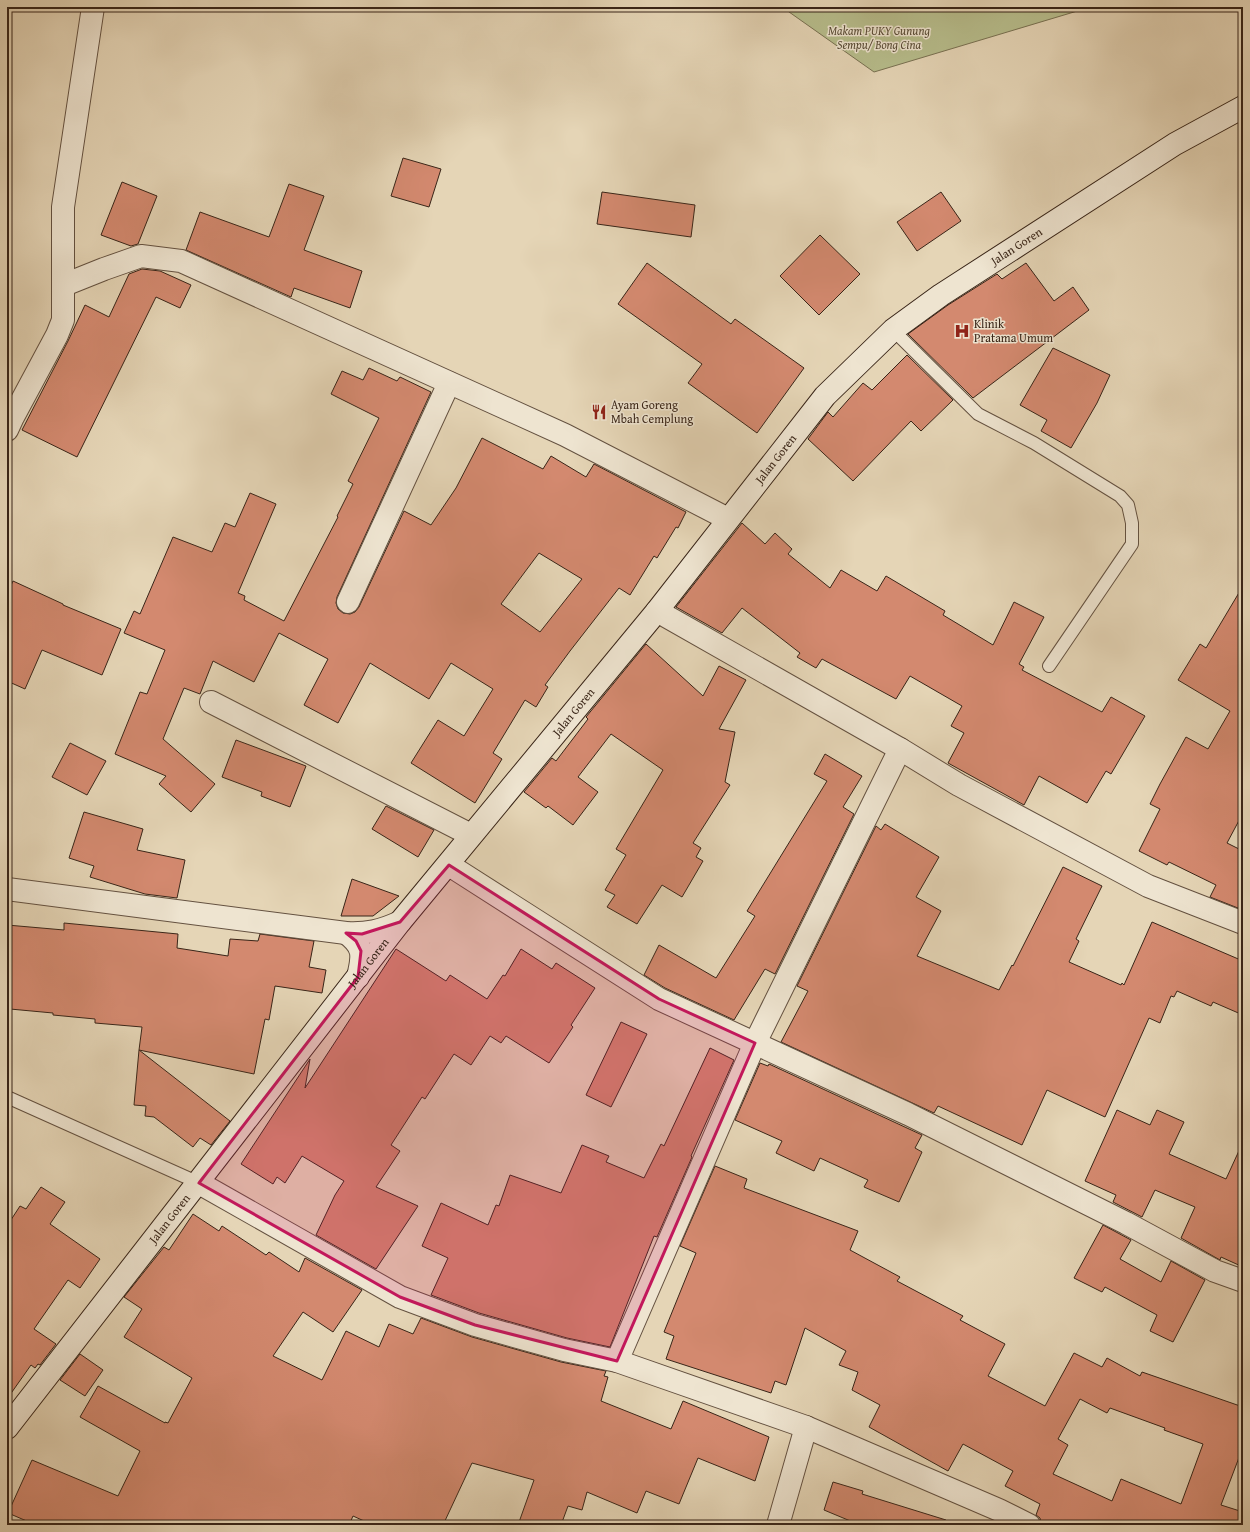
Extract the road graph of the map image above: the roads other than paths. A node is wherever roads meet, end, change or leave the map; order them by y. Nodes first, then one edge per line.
1 (93, 7) edge
2 (1243, 107) edge
3 (64, 285) junction
4 (893, 330) junction
5 (450, 384) junction
6 (7, 430) edge
7 (728, 519) junction
8 (348, 602) dead end
9 (657, 611) junction
10 (1049, 666) dead end
11 (211, 702) dead end
12 (900, 749) junction
13 (472, 834) junction
14 (449, 865) junction
15 (7, 889) edge
16 (400, 922) junction
17 (1243, 923) edge
18 (346, 933) junction
19 (358, 978) junction
20 (755, 1043) junction
21 (7, 1097) edge
22 (199, 1183) junction
23 (1243, 1281) edge
24 (617, 1361) junction
25 (806, 1427) junction
26 (7, 1428) edge
27 (778, 1525) edge
28 (1029, 1525) edge

1 - 3 street
2 - 4 street, Jalan Goren
3 - 5 street
3 - 6 street
4 - 7 street, Jalan Goren
4 - 10 lane
5 - 7 street
5 - 8 street
7 - 9 street, Jalan Goren
9 - 12 street
9 - 13 street, Jalan Goren
11 - 13 street
12 - 17 street
12 - 20 street
13 - 14 street, Jalan Goren
14 - 16 street, Jalan Goren
14 - 20 street
15 - 18 street
16 - 18 street
16 - 19 street, Jalan Goren
18 - 19 street
19 - 22 street, Jalan Goren
20 - 23 street
20 - 24 street
21 - 22 lane
22 - 24 street
22 - 26 street, Jalan Goren
24 - 25 street
25 - 27 street
25 - 28 street

